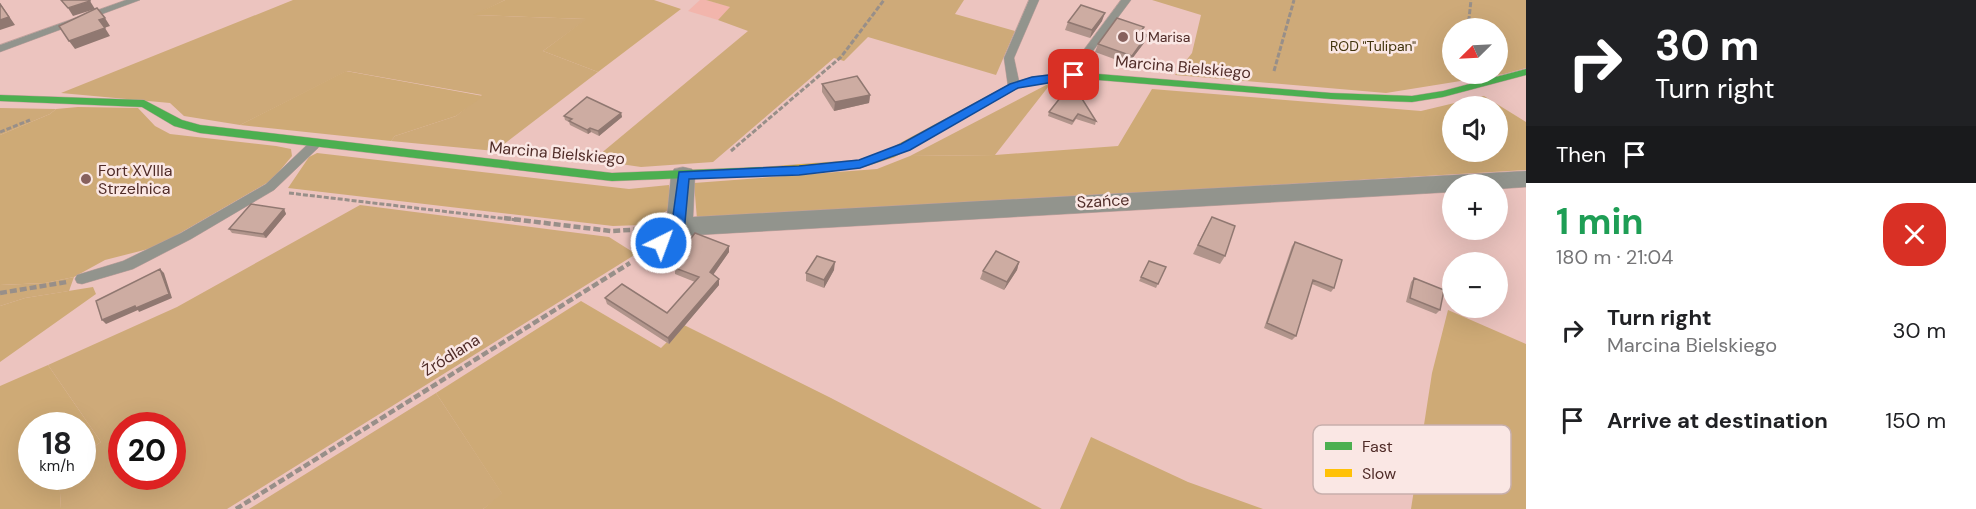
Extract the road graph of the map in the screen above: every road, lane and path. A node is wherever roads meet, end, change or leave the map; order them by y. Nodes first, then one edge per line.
1 (135, 0) edge
2 (884, 0) edge
3 (1034, 0) edge
4 (1126, 0) edge
5 (1294, 0) edge
6 (1471, 0) edge
7 (1469, 18) edge
8 (0, 49) edge
9 (1526, 72) edge
10 (1074, 75) junction
11 (1014, 86) junction
12 (1273, 91) junction
13 (0, 98) edge
14 (314, 145) junction
15 (711, 174) junction
16 (683, 175) junction
17 (1526, 179) edge
18 (265, 190) junction
19 (679, 227) junction
20 (645, 253) joint
21 (82, 279) joint
22 (0, 293) edge
23 (236, 509) edge

1 - 8 lane
2 - 15 path
3 - 11 lane
4 - 10 lane
5 - 12 path
6 - 7 path
9 - 12 street, Marcina Bielskiego
10 - 11 street, Marcina Bielskiego
10 - 12 street, Marcina Bielskiego
11 - 15 street, Marcina Bielskiego
13 - 14 street, Marcina Bielskiego
14 - 16 street, Marcina Bielskiego
14 - 18 lane
15 - 16 street, Marcina Bielskiego
16 - 19 street
17 - 19 street, Szańce
18 - 19 path
18 - 21 lane
19 - 20 lane
20 - 23 path, Źródlana
21 - 22 path

